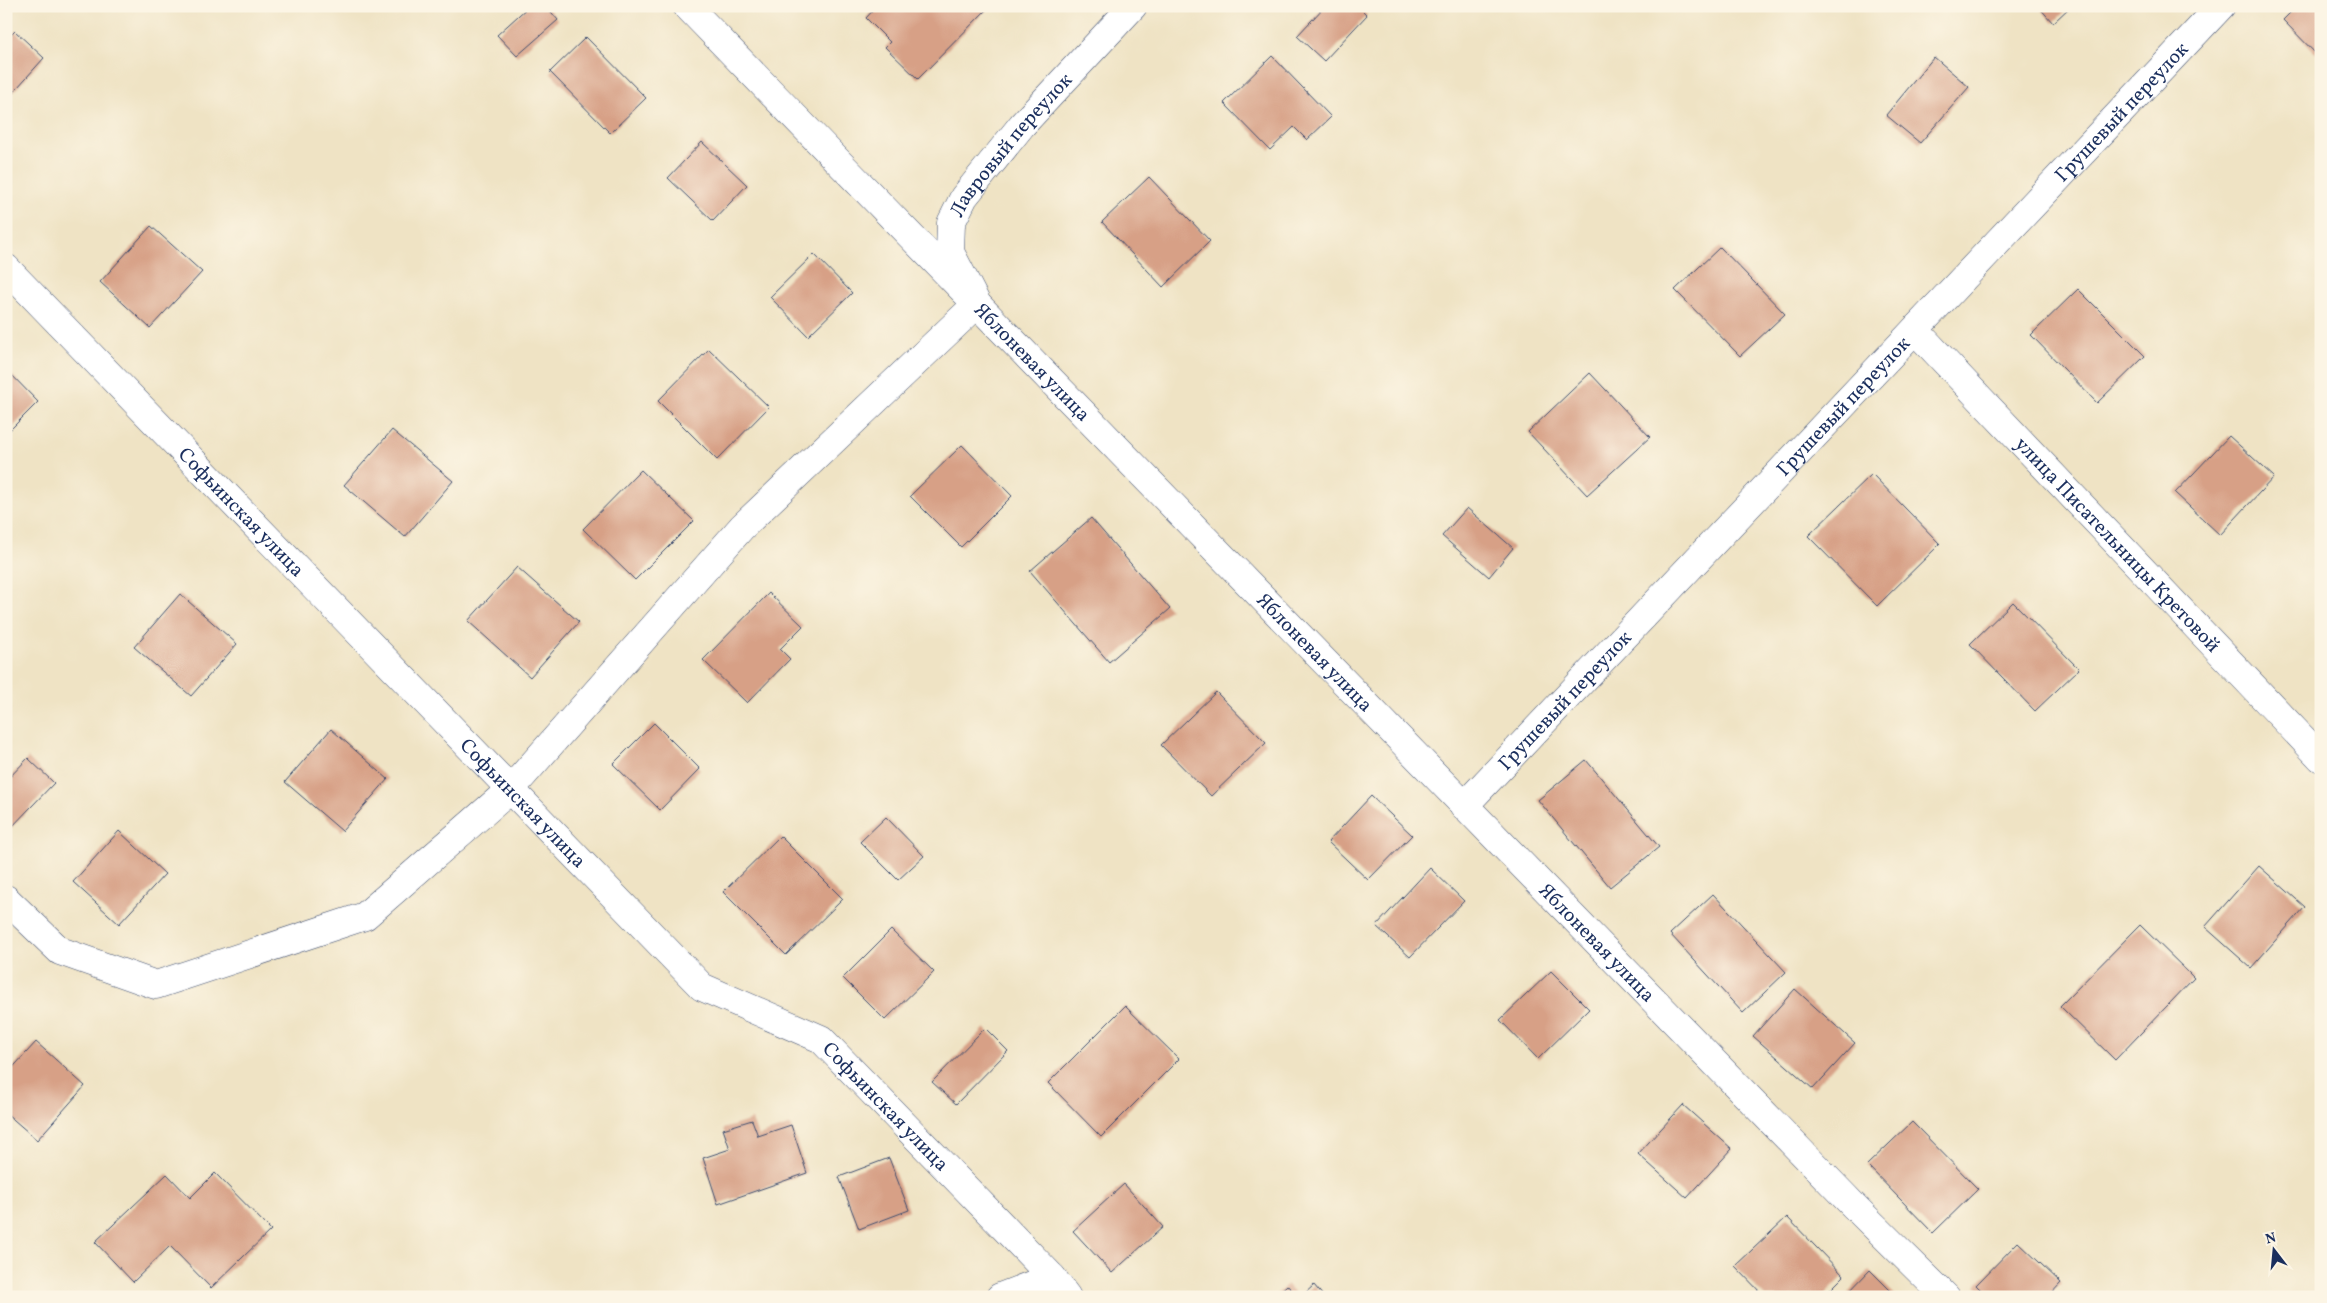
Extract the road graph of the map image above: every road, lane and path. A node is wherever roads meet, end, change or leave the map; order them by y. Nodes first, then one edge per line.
1 (687, 6) edge
2 (1133, 6) edge
3 (2221, 6) edge
4 (6, 268) edge
5 (977, 304) junction
6 (1915, 330) junction
7 (2321, 758) edge
8 (511, 788) junction
9 (1464, 806) junction
10 (6, 898) edge
11 (1060, 1287) edge
12 (1000, 1297) edge
13 (1946, 1297) edge

1 - 5 street, Яблоневая улица
2 - 5 street, Лавровый переулок
3 - 6 street, Грушевый переулок
4 - 8 street, Софьинская улица
5 - 8 street
5 - 9 street, Яблоневая улица
6 - 7 street, улица Писательницы Кретовой
6 - 9 street, Грушевый переулок
8 - 10 street
8 - 11 street, Софьинская улица
9 - 13 street, Яблоневая улица
11 - 12 street

